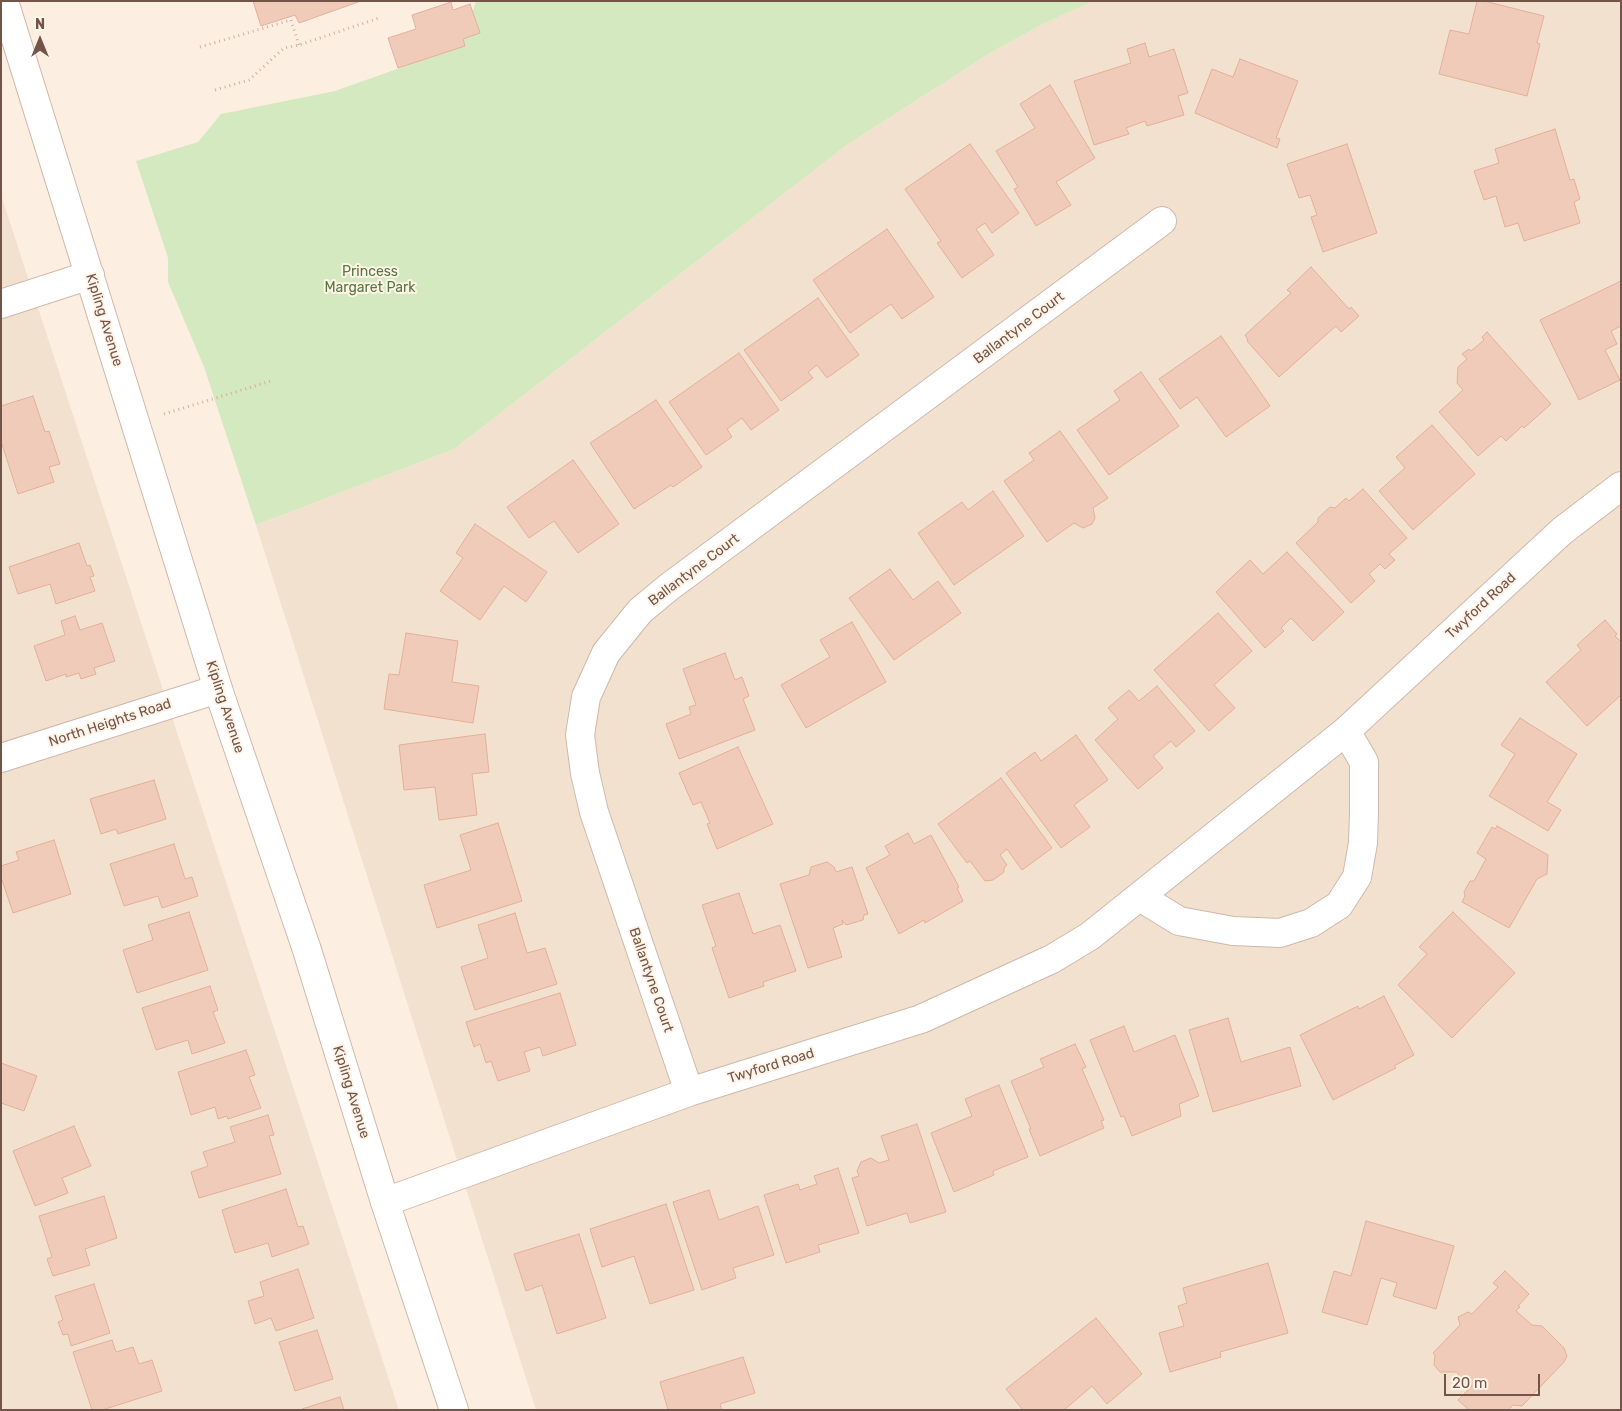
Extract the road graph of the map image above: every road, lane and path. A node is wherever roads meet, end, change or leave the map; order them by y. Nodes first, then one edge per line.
1 (4, 1) edge
2 (379, 18) dead end
3 (298, 45) junction
4 (200, 47) dead end
5 (215, 90) dead end
6 (1162, 221) dead end
7 (90, 275) junction
8 (1, 304) edge
9 (271, 381) dead end
10 (136, 423) junction
11 (1621, 486) edge
12 (218, 689) junction
13 (1346, 731) junction
14 (1, 758) edge
15 (1140, 897) junction
16 (689, 1092) junction
17 (385, 1202) junction
18 (454, 1410) edge

1 - 7 street, Kipling Avenue
2 - 3 path
3 - 4 path
3 - 5 path
6 - 16 street, Ballantyne Court
7 - 8 street
7 - 10 street, Kipling Avenue
9 - 10 path
10 - 12 street, Kipling Avenue
11 - 13 street, Twyford Road
12 - 14 street, North Heights Road
12 - 17 street, Kipling Avenue
13 - 15 street, Twyford Road
13 - 15 street
15 - 16 street, Twyford Road
16 - 17 street, Twyford Road
17 - 18 street, Kipling Avenue

